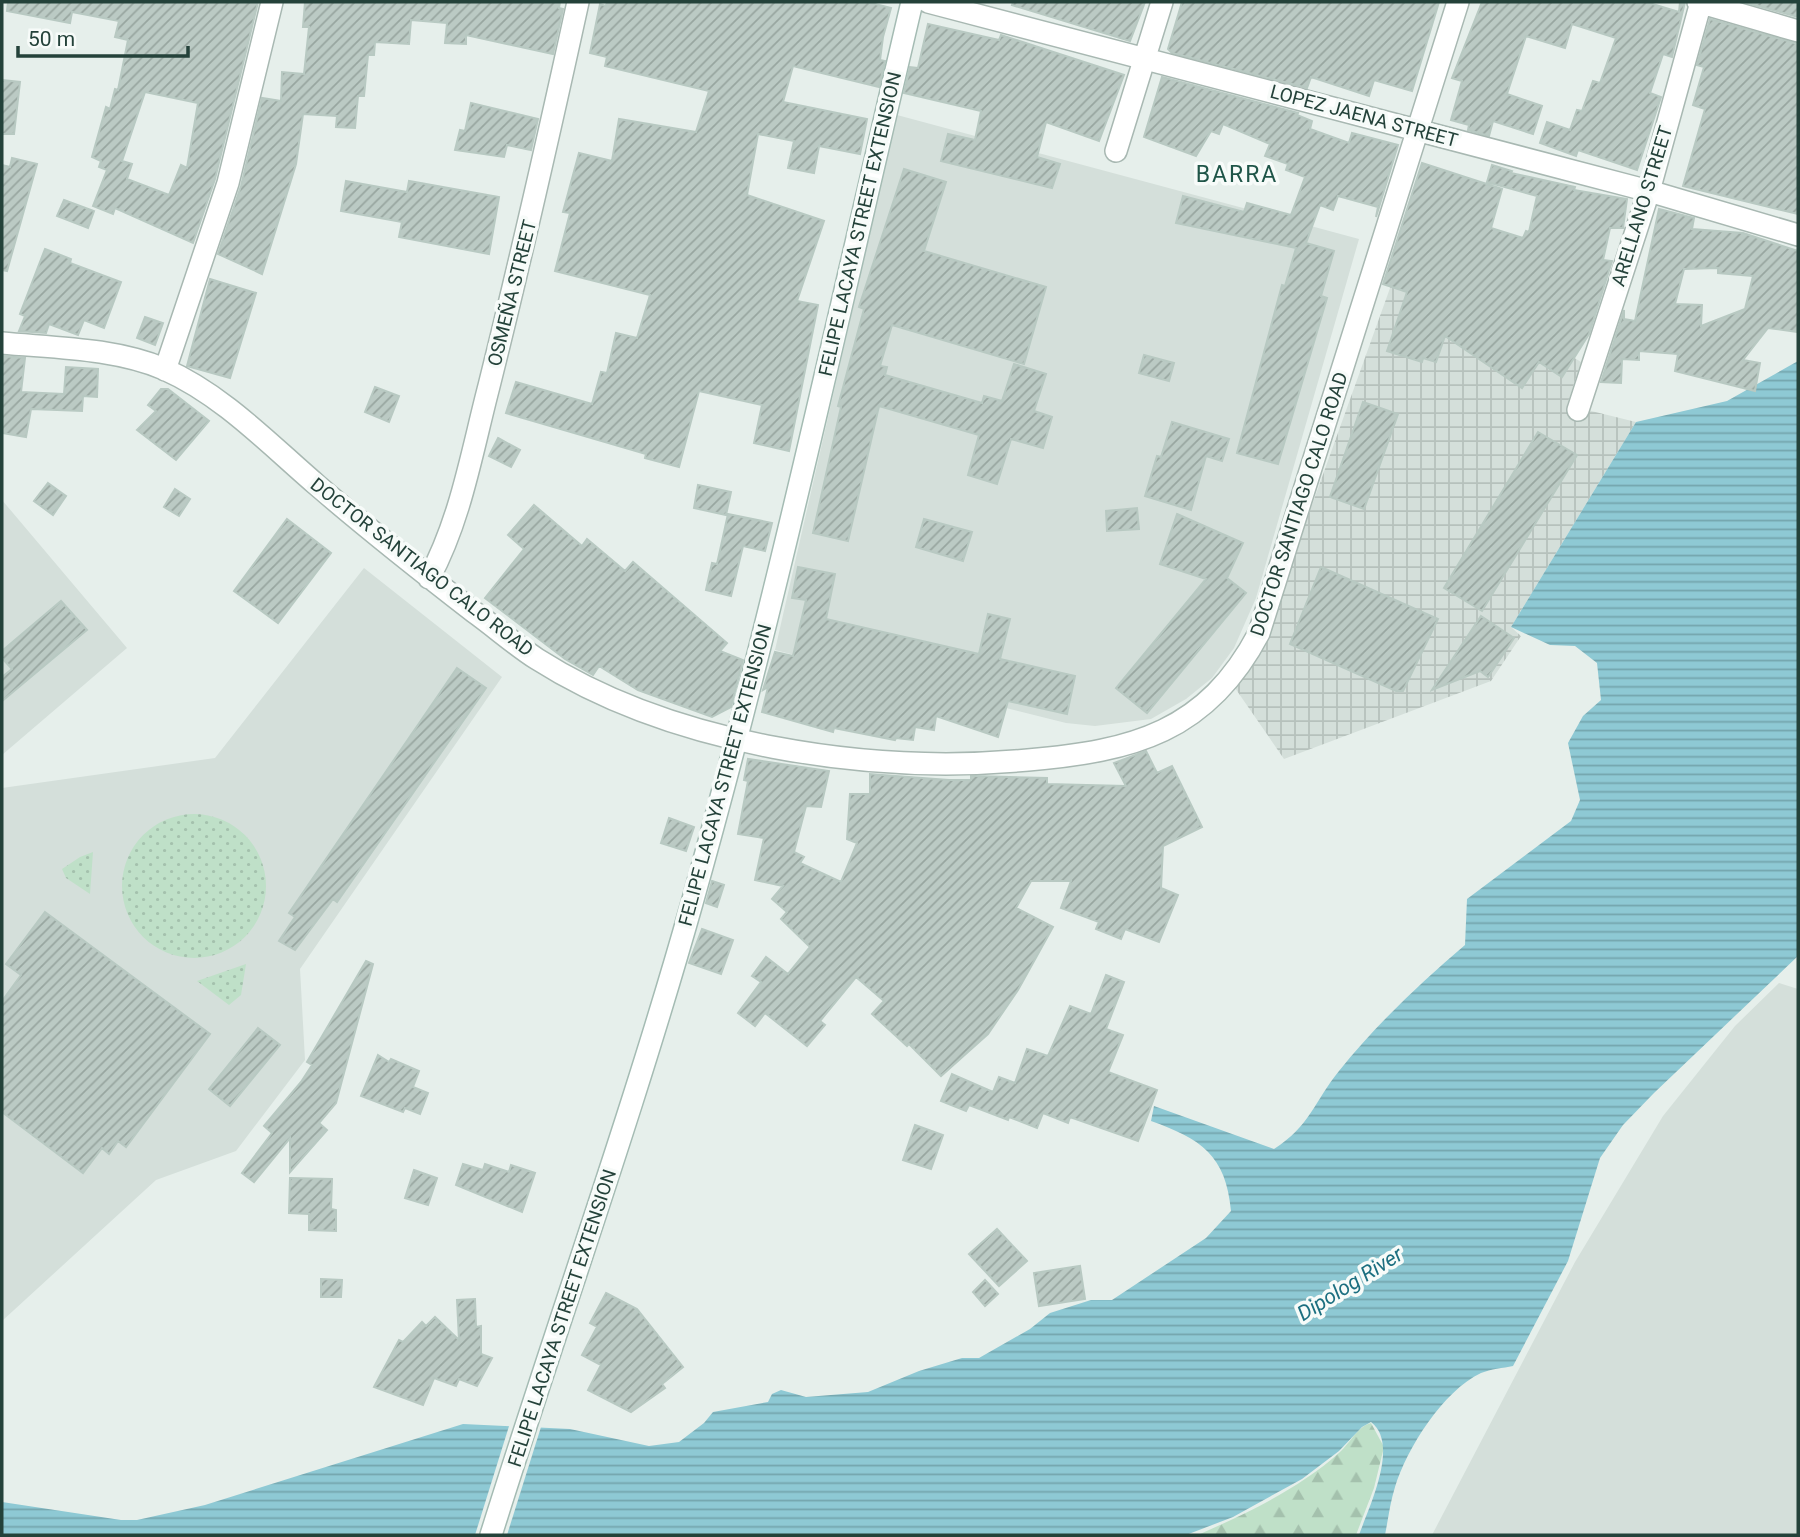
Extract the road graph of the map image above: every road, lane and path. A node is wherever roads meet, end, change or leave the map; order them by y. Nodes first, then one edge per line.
1 (272, 2) edge
2 (578, 2) edge
3 (912, 2) edge
4 (928, 2) edge
5 (1162, 2) edge
6 (1458, 2) edge
7 (1700, 2) edge
8 (1798, 31) edge
9 (1143, 58) junction
10 (1417, 129) junction
11 (1116, 151) dead end
12 (1649, 191) junction
13 (1798, 235) edge
14 (2, 343) edge
15 (165, 370) junction
16 (1578, 410) dead end
17 (429, 578) junction
18 (737, 740) junction
19 (491, 1535) edge

1 - 15 street
2 - 17 street, OSMEÑA STREET
3 - 18 street, FELIPE LACAYA STREET EXTENSION
4 - 9 street, LOPEZ JAENA STREET
5 - 9 street
6 - 10 street, DOCTOR SANTIAGO CALO ROAD
7 - 8 street
7 - 12 street, ARELLANO STREET
9 - 10 street, LOPEZ JAENA STREET
9 - 11 street
10 - 12 street, LOPEZ JAENA STREET
10 - 18 street, DOCTOR SANTIAGO CALO ROAD
12 - 13 street, LOPEZ JAENA STREET
12 - 16 street, ARELLANO STREET
14 - 15 street, DOCTOR SANTIAGO CALO ROAD
15 - 17 street, DOCTOR SANTIAGO CALO ROAD
17 - 18 street, DOCTOR SANTIAGO CALO ROAD
18 - 19 street, FELIPE LACAYA STREET EXTENSION

